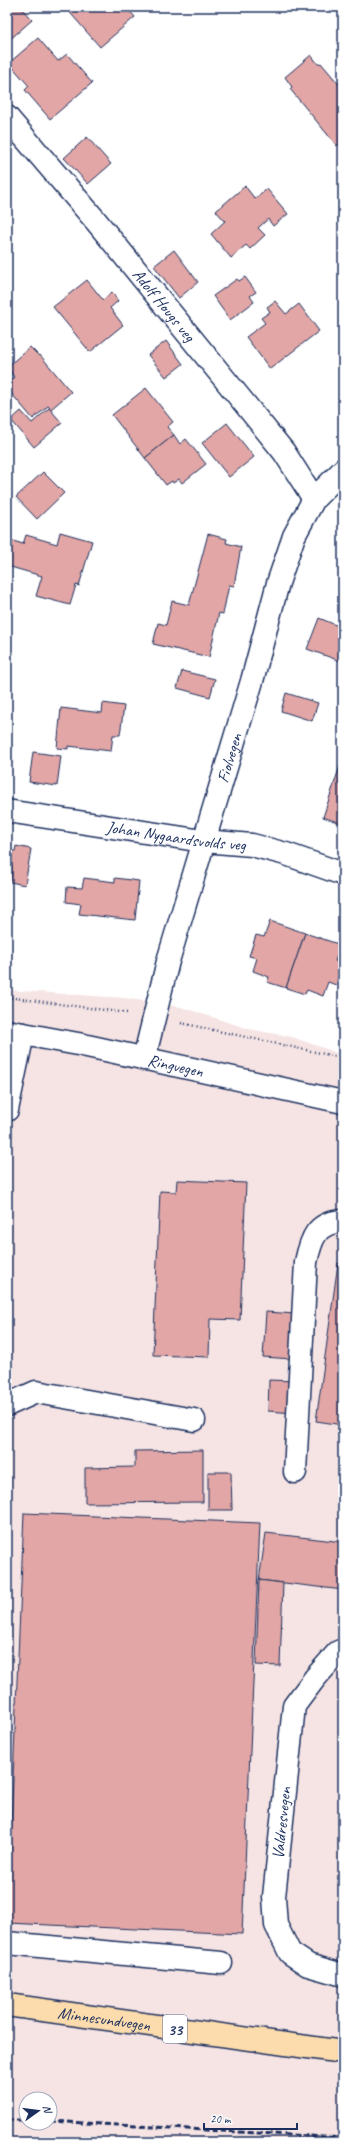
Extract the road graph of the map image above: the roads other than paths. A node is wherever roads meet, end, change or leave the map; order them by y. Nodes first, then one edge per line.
1 (7, 117) edge
2 (343, 470) edge
3 (314, 499) junction
4 (7, 811) edge
5 (203, 841) junction
6 (343, 874) edge
7 (15, 1033) edge
8 (144, 1059) junction
9 (343, 1102) edge
10 (7, 1110) edge
11 (343, 1221) edge
12 (7, 1405) edge
13 (194, 1420) dead end
14 (295, 1472) dead end
15 (343, 1650) edge
16 (7, 1943) edge
17 (221, 1963) dead end
18 (343, 1975) edge
19 (7, 2005) edge
20 (343, 2052) edge

1 - 3 street, Adolf Hougs veg
2 - 3 street, Fiolvegen
3 - 5 street, Fiolvegen
4 - 5 street, Johan Nygaardsvolds veg
5 - 6 street, Johan Nygaardsvolds veg
5 - 8 street, Fiolvegen
7 - 8 street, Ringvegen
7 - 10 street
8 - 9 street, Ringvegen
11 - 14 street
12 - 13 street
15 - 18 street, Valdresvegen
16 - 17 street
19 - 20 main road, Minnesundvegen / 33

